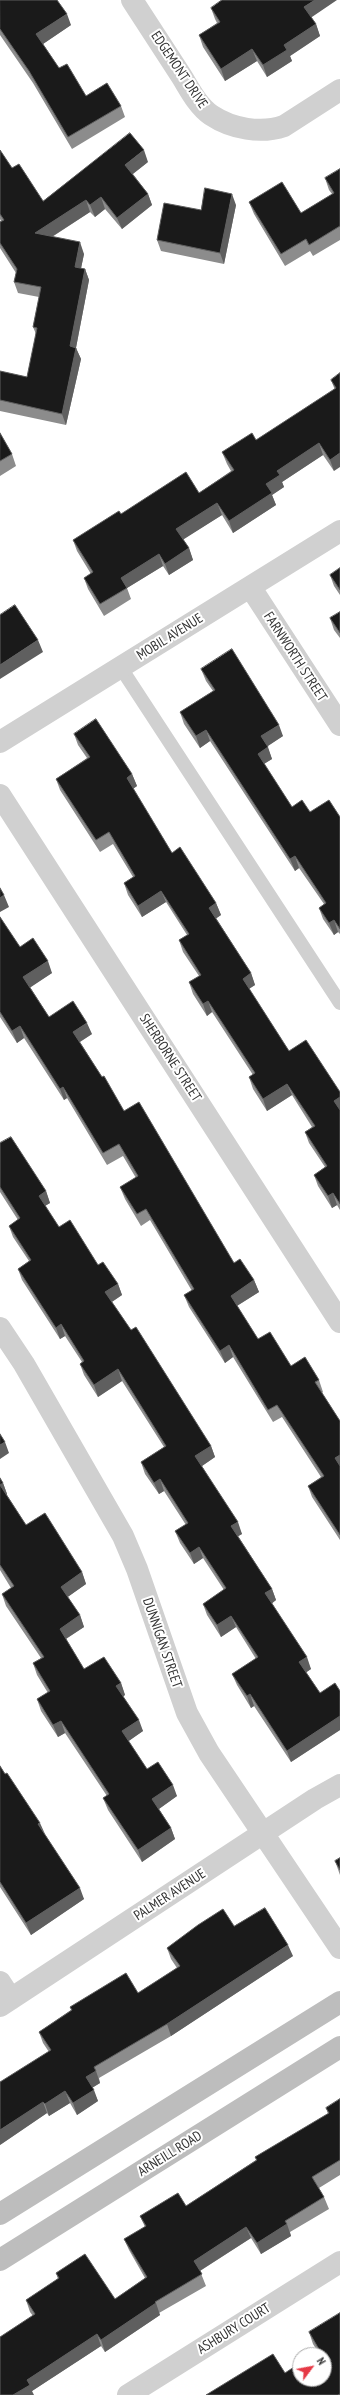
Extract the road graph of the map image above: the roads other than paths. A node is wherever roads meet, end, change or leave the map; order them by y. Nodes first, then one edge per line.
1 (132, 0) edge
2 (340, 90) edge
3 (340, 531) edge
4 (251, 588) junction
5 (121, 668) junction
6 (340, 725) edge
7 (0, 742) edge
8 (0, 795) edge
9 (340, 1003) edge
10 (340, 1322) edge
11 (0, 1328) edge
12 (340, 1785) edge
13 (264, 1833) junction
14 (340, 1948) edge
15 (4, 1996) edge
16 (340, 2002) edge
17 (340, 2047) edge
18 (0, 2214) edge
19 (0, 2260) edge
20 (340, 2262) edge
21 (128, 2395) edge

1 - 2 street, EDGEMONT DRIVE
3 - 4 street, MOBIL AVENUE
4 - 5 street, MOBIL AVENUE
4 - 6 street, FARNWORTH STREET
5 - 7 street, MOBIL AVENUE
5 - 9 lane
8 - 10 street, SHERBORNE STREET
11 - 13 street, DUNNIGAN STREET
12 - 13 street, PALMER AVENUE
13 - 14 street, DUNNIGAN STREET
13 - 15 street, PALMER AVENUE
16 - 18 main road
17 - 19 main road, ARNEILL ROAD
20 - 21 street, ASHBURY COURT

